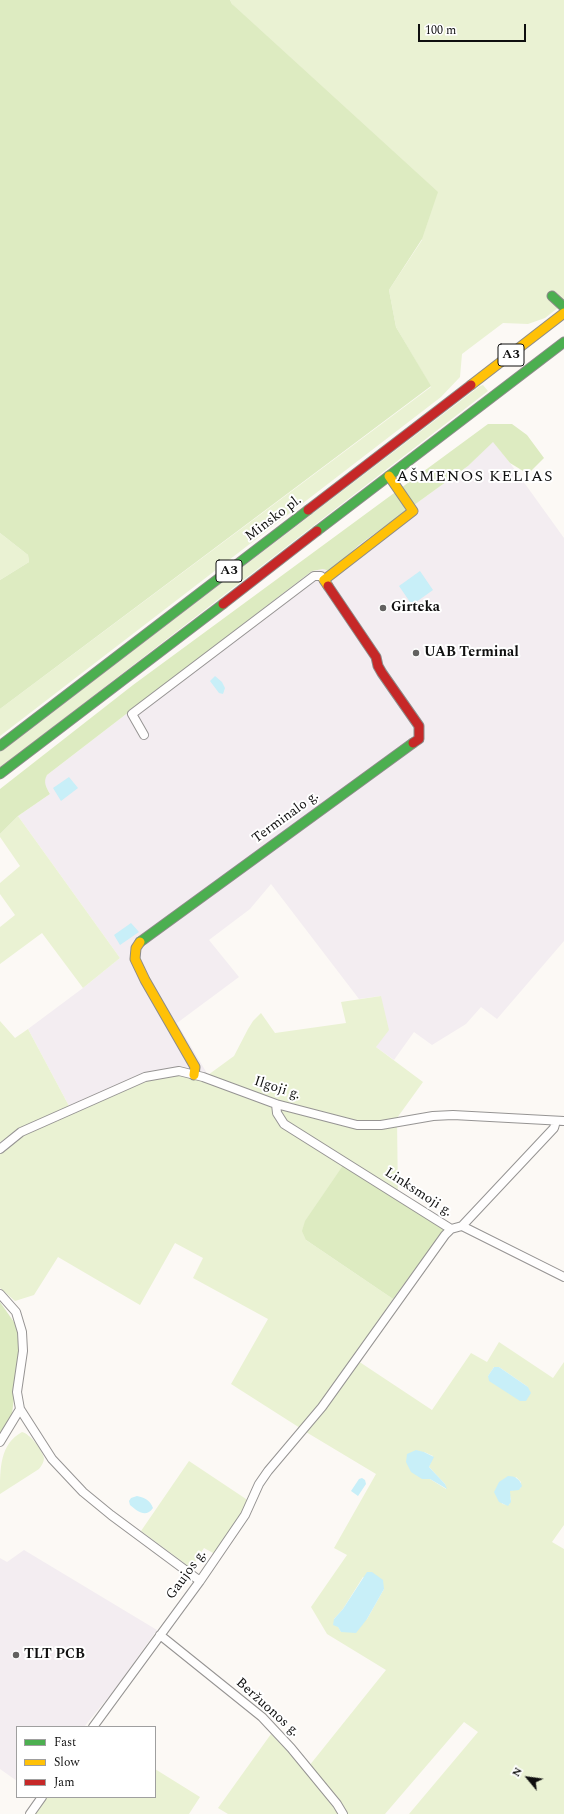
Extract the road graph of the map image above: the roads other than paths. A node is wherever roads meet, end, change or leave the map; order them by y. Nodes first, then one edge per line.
1 (552, 296) dead end
2 (564, 307) edge
3 (564, 313) edge
4 (551, 324) junction
5 (564, 342) edge
6 (496, 393) junction
7 (389, 476) junction
8 (324, 580) junction
9 (144, 735) dead end
10 (0, 746) edge
11 (0, 774) edge
12 (194, 1075) junction
13 (276, 1104) junction
14 (560, 1121) edge
15 (0, 1149) edge
16 (462, 1226) junction
17 (452, 1229) junction
18 (564, 1277) edge
19 (0, 1294) edge
20 (20, 1409) junction
21 (0, 1442) edge
22 (200, 1581) junction
23 (160, 1634) junction
24 (94, 1726) edge
25 (41, 1798) edge
26 (30, 1814) edge
27 (343, 1814) edge

1 - 2 main road
3 - 4 main road, Minsko pl. / A3
4 - 6 main road
4 - 10 main road, Minsko pl. / A3
5 - 6 main road, A3
6 - 7 main road, A3
7 - 8 main road
7 - 11 main road, A3
8 - 9 street
8 - 12 main road, Terminalo g.
12 - 13 street, Ilgoji g.
12 - 15 street, Ilgoji g.
13 - 14 street, Ilgoji g.
13 - 17 street, Linksmoji g.
14 - 16 street
16 - 17 street, Linksmoji g.
16 - 18 street, Linksmoji g.
17 - 22 street, Gaujos g.
19 - 20 street
20 - 21 street
20 - 22 street
22 - 23 street, Gaujos g.
23 - 24 street, Gaujos g.
23 - 27 street, Beržuonos g.
25 - 26 street

